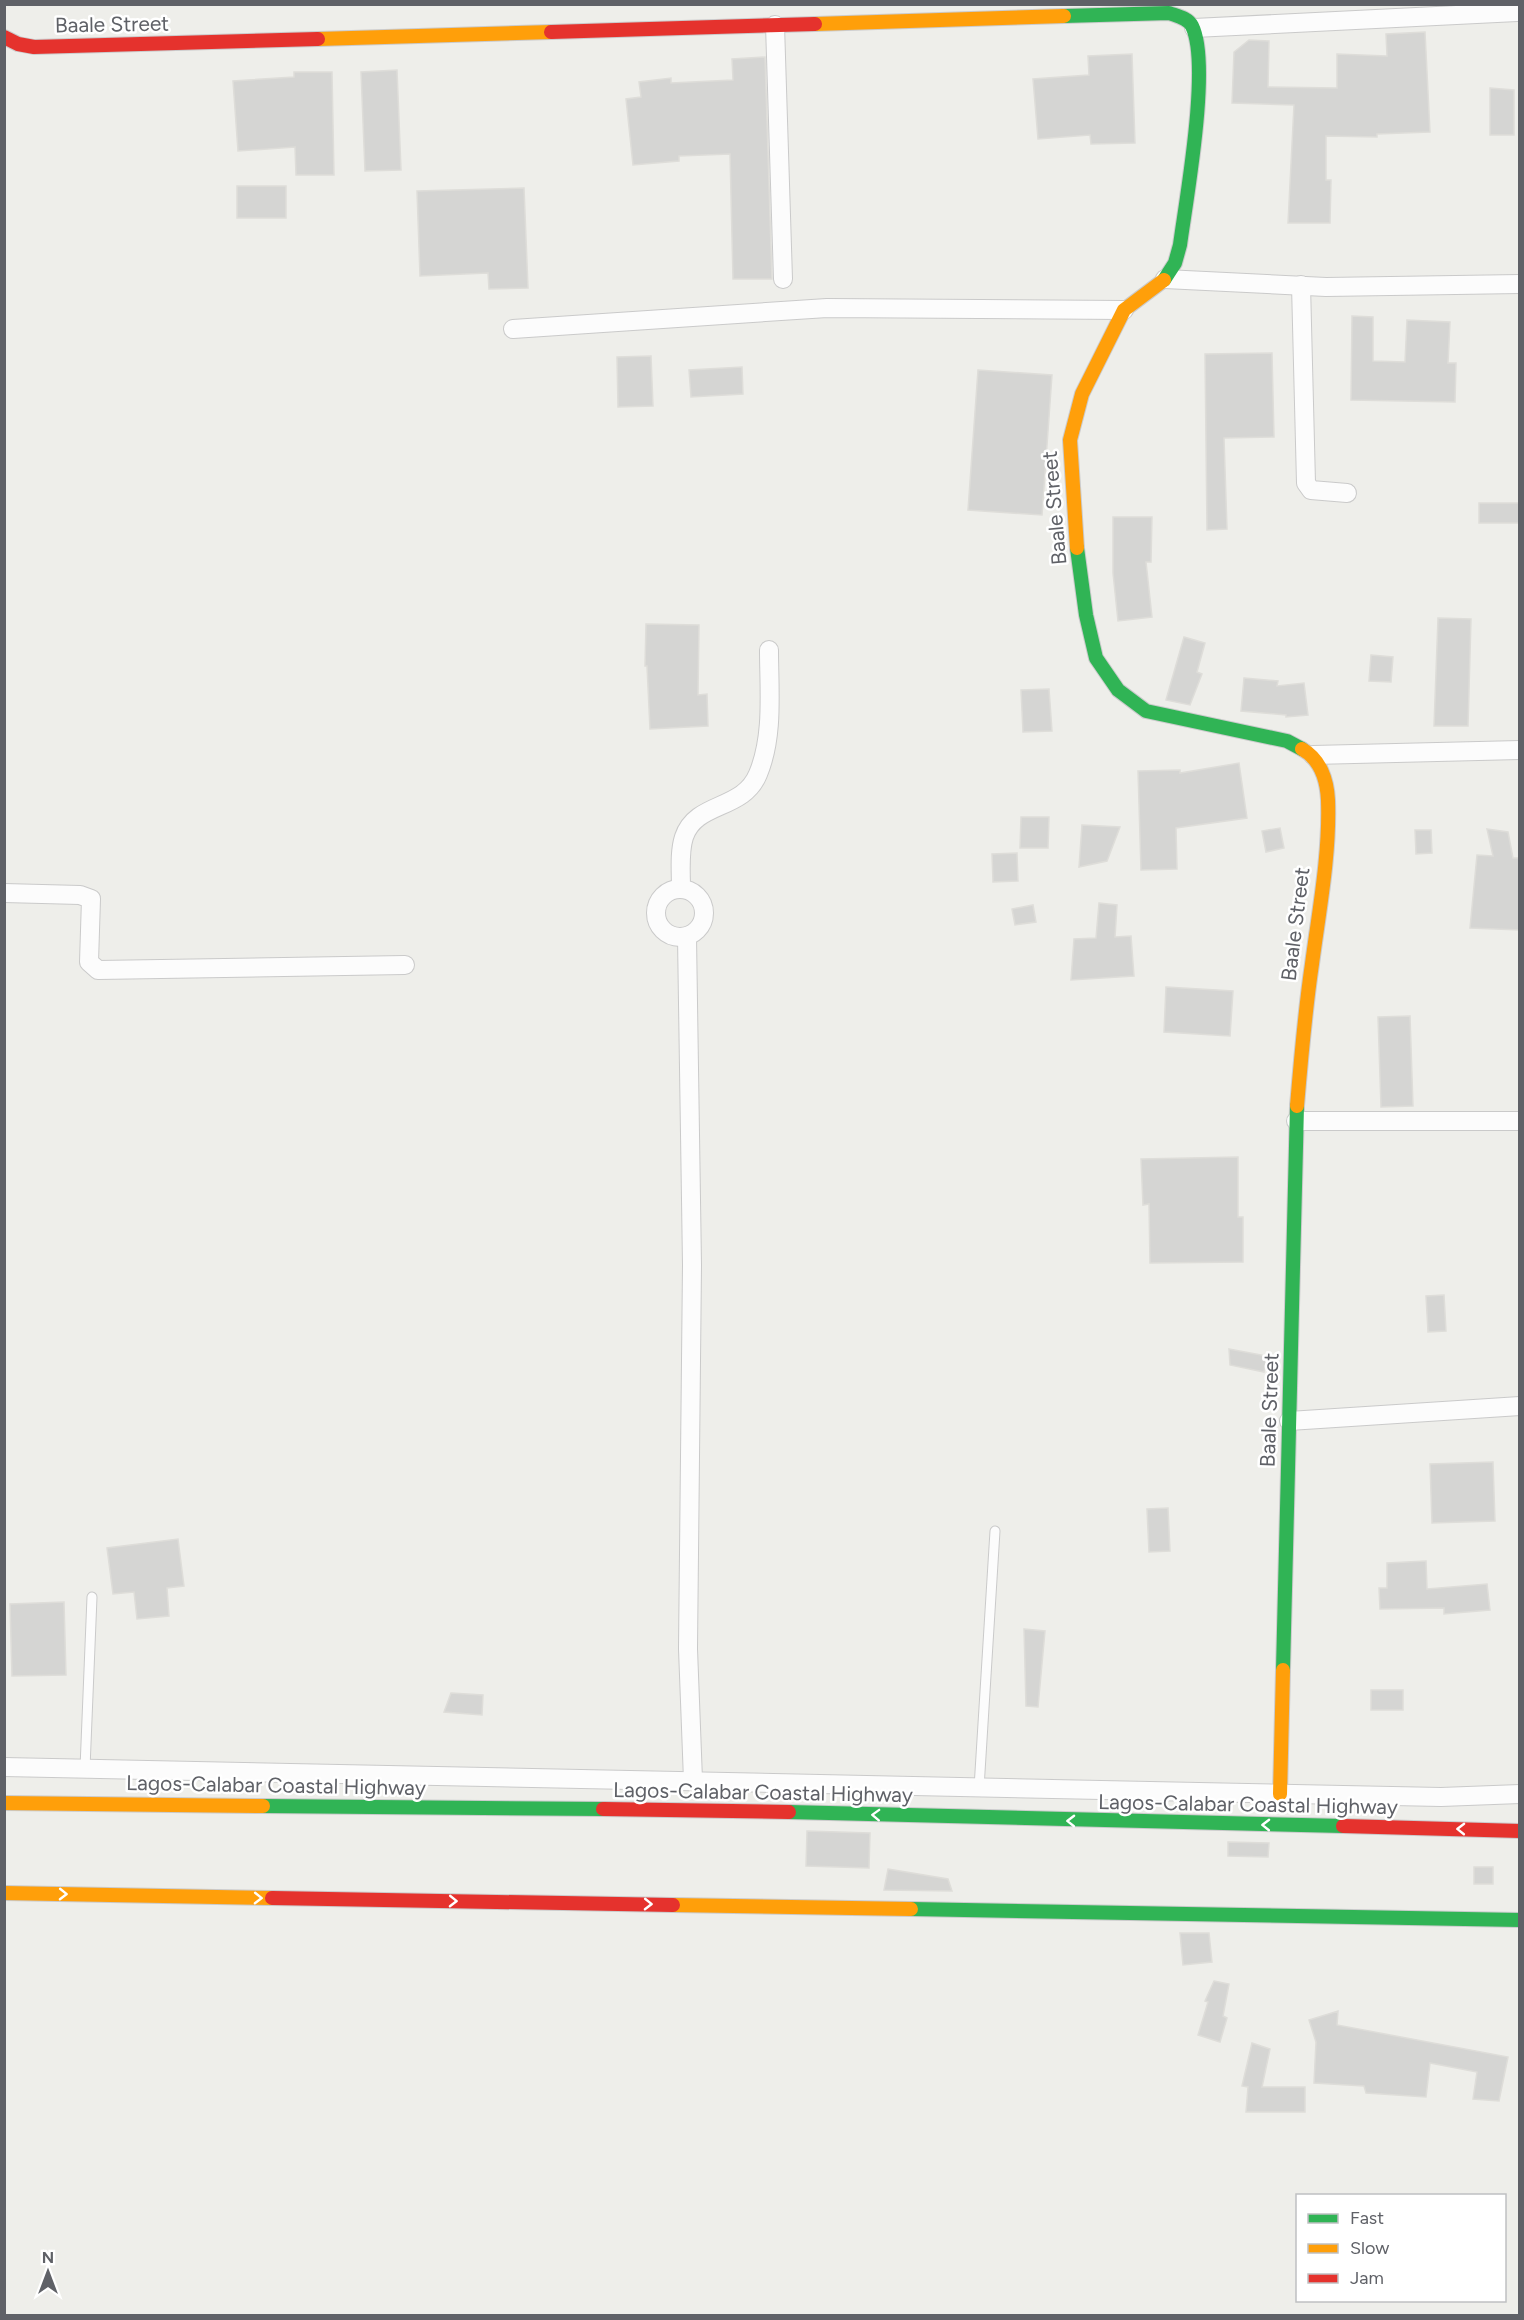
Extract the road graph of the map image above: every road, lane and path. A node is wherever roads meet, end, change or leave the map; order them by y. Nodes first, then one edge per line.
1 (1517, 12) dead end
2 (775, 25) junction
3 (1194, 28) junction
4 (4, 37) edge
5 (783, 279) dead end
6 (1165, 279) junction
7 (1520, 284) edge
8 (1301, 285) junction
9 (1124, 310) junction
10 (513, 329) dead end
11 (1347, 493) dead end
12 (769, 650) dead end
13 (1520, 750) edge
14 (1313, 755) junction
15 (681, 888) junction
16 (4, 893) edge
17 (687, 937) junction
18 (405, 965) dead end
19 (1296, 1121) junction
20 (1520, 1121) edge
21 (1520, 1406) edge
22 (1289, 1421) junction
23 (995, 1531) dead end
24 (92, 1597) dead end
25 (4, 1767) edge
26 (85, 1768) junction
27 (693, 1780) junction
28 (979, 1788) junction
29 (1280, 1794) junction
30 (1520, 1794) edge
31 (4, 1803) edge
32 (1520, 1831) edge
33 (4, 1893) edge
34 (1520, 1920) edge

1 - 3 street
2 - 3 main road, Baale Street
2 - 4 main road, Baale Street
2 - 5 street
3 - 6 main road, Baale Street
6 - 8 street
6 - 9 main road, Baale Street
7 - 8 street
8 - 11 street
9 - 10 street
9 - 14 main road, Baale Street
12 - 15 street
13 - 14 street
14 - 19 main road, Baale Street
15 - 17 street
15 - 17 street
16 - 18 street
17 - 27 street
19 - 20 street
19 - 22 main road, Baale Street
21 - 22 street
22 - 29 main road, Baale Street
23 - 28 lane
24 - 26 lane
25 - 26 street
26 - 27 street
27 - 28 street
28 - 29 street
29 - 30 street
32 -> 31 main road, Lagos-Calabar Coastal Highway
33 -> 34 main road

